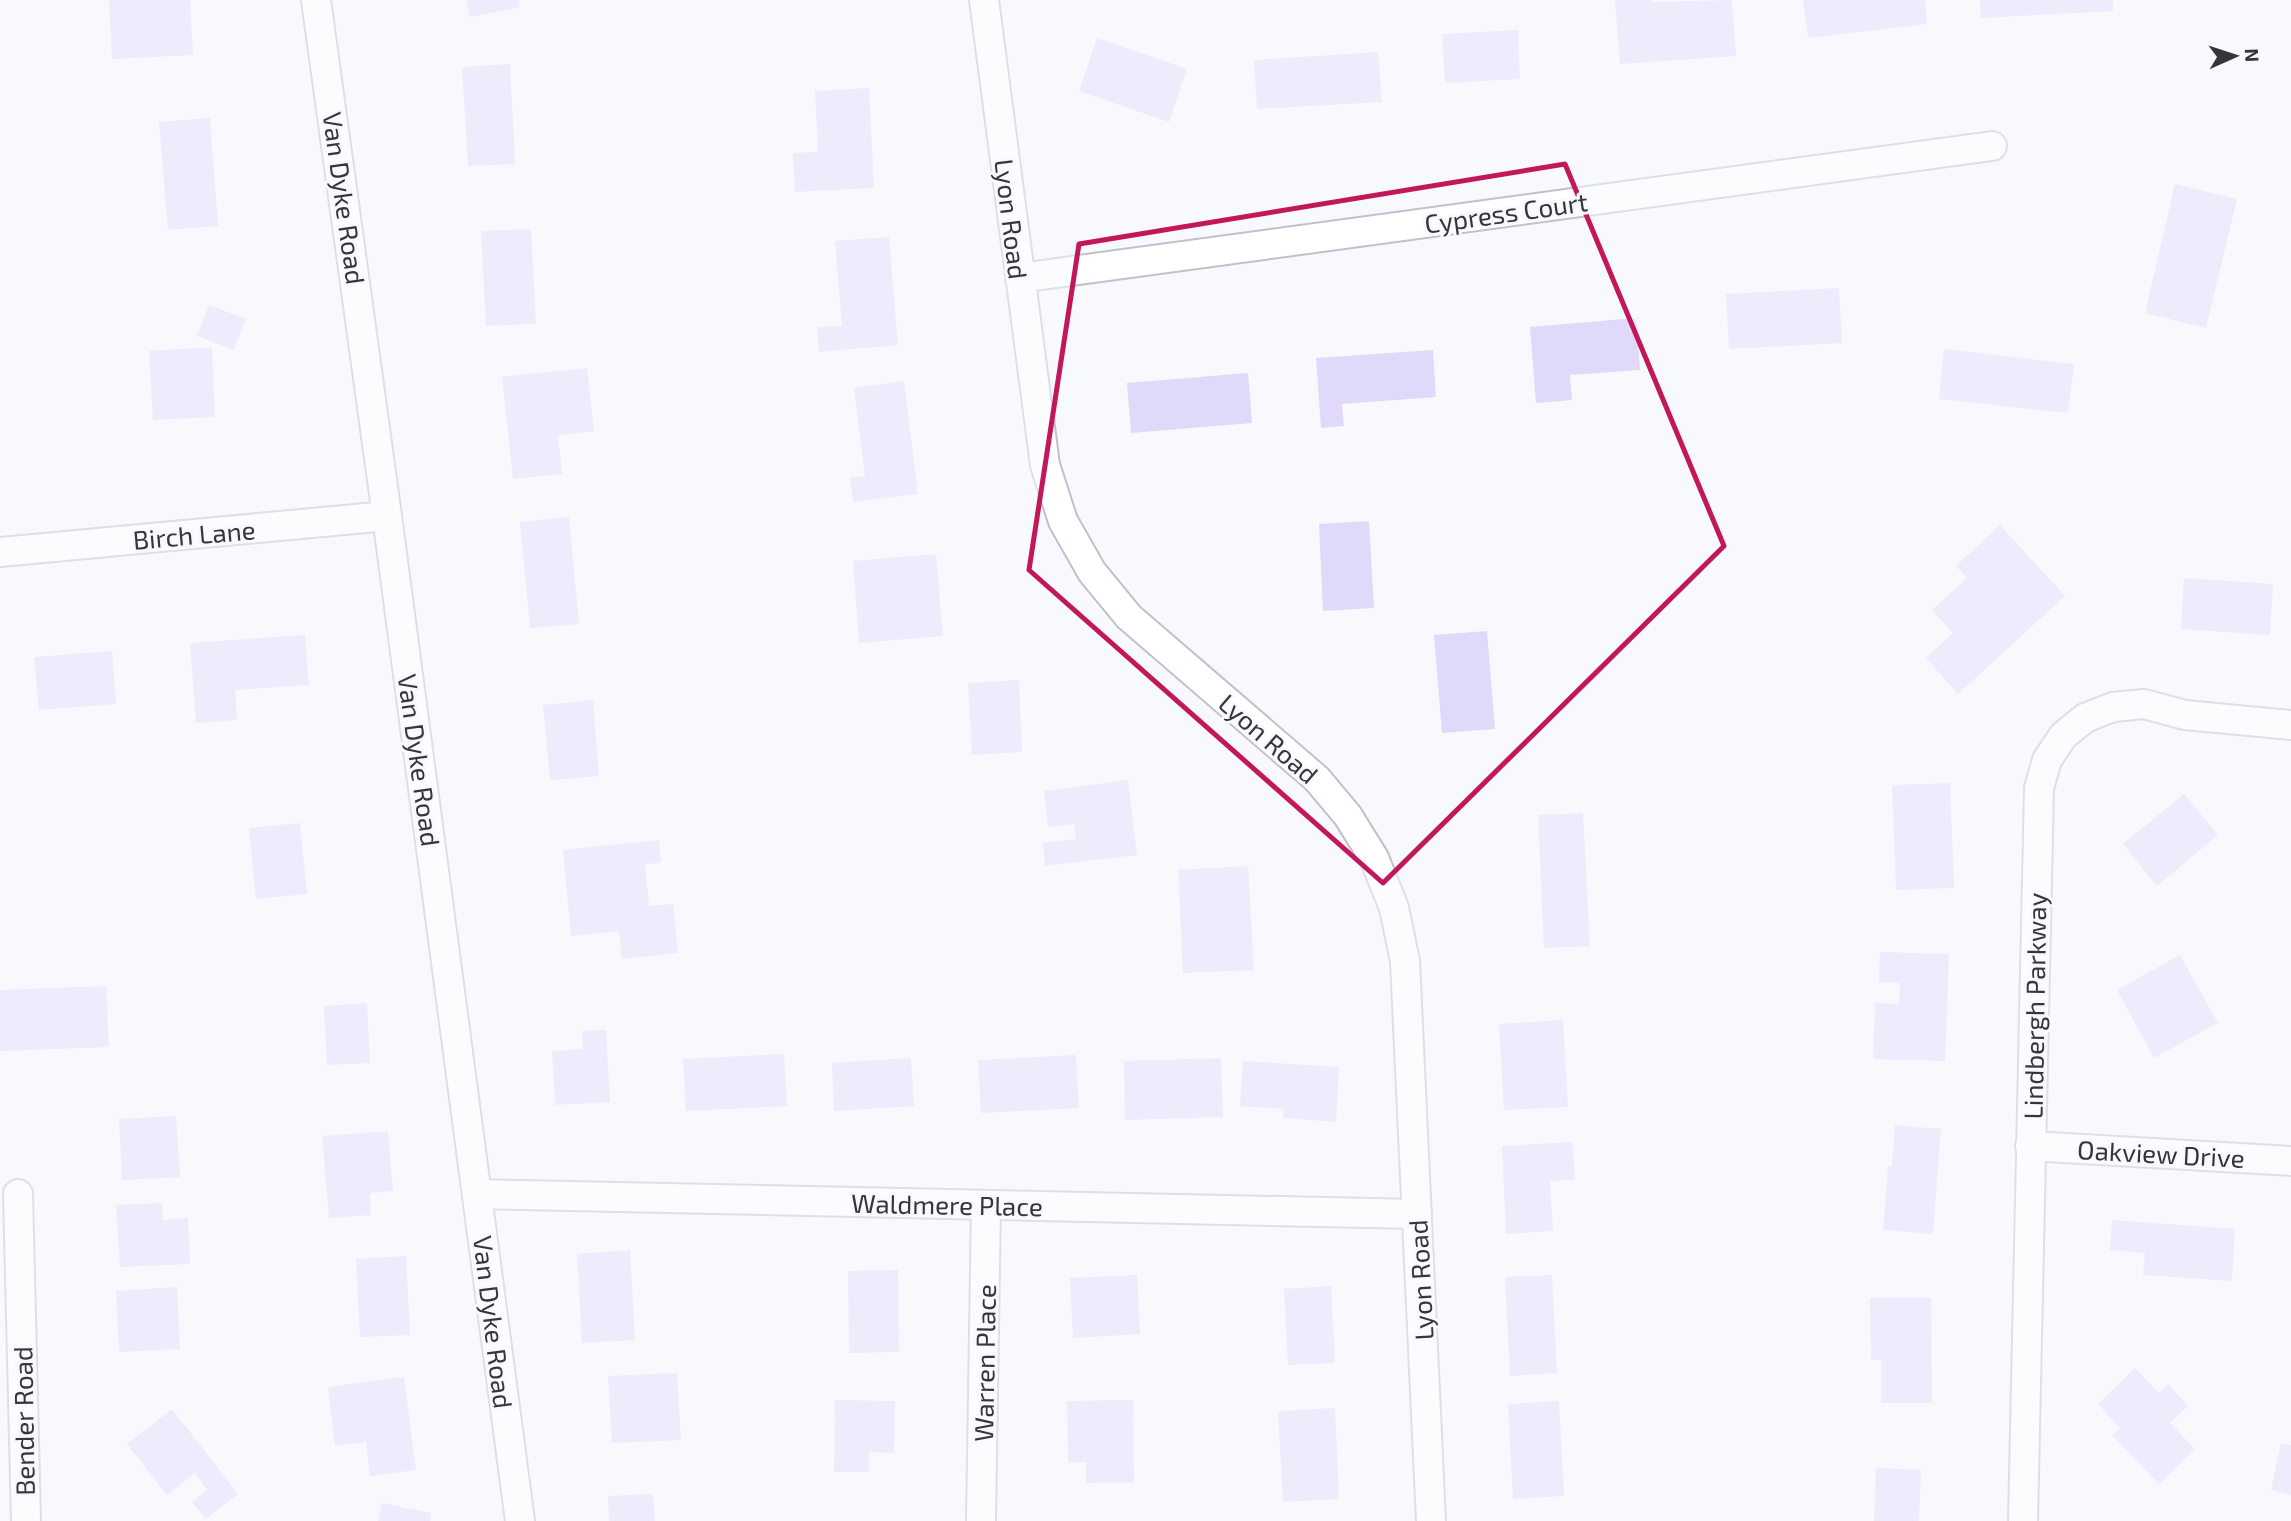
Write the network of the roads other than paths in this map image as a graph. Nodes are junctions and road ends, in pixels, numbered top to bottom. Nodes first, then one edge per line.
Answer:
1 (316, 0) edge
2 (984, 0) edge
3 (1992, 146) dead end
4 (1020, 278) junction
5 (387, 516) junction
6 (0, 552) edge
7 (2291, 725) edge
8 (2030, 1146) junction
9 (2291, 1161) edge
10 (18, 1194) dead end
11 (477, 1194) junction
12 (986, 1205) junction
13 (1417, 1214) junction
14 (26, 1521) edge
15 (520, 1521) edge
16 (981, 1521) edge
17 (1431, 1521) edge
18 (2023, 1521) edge

1 - 5 street, Van Dyke Road
2 - 4 street, Lyon Road
3 - 4 street, Cypress Court
4 - 13 street, Lyon Road
5 - 6 street, Birch Lane
5 - 11 street, Van Dyke Road
7 - 8 street, Lindbergh Parkway
8 - 9 street, Oakview Drive
8 - 18 street, Lindbergh Parkway
10 - 14 street, Bender Road
11 - 12 street, Waldmere Place
11 - 15 street, Van Dyke Road
12 - 13 street, Waldmere Place
12 - 16 street, Warren Place
13 - 17 street, Lyon Road

